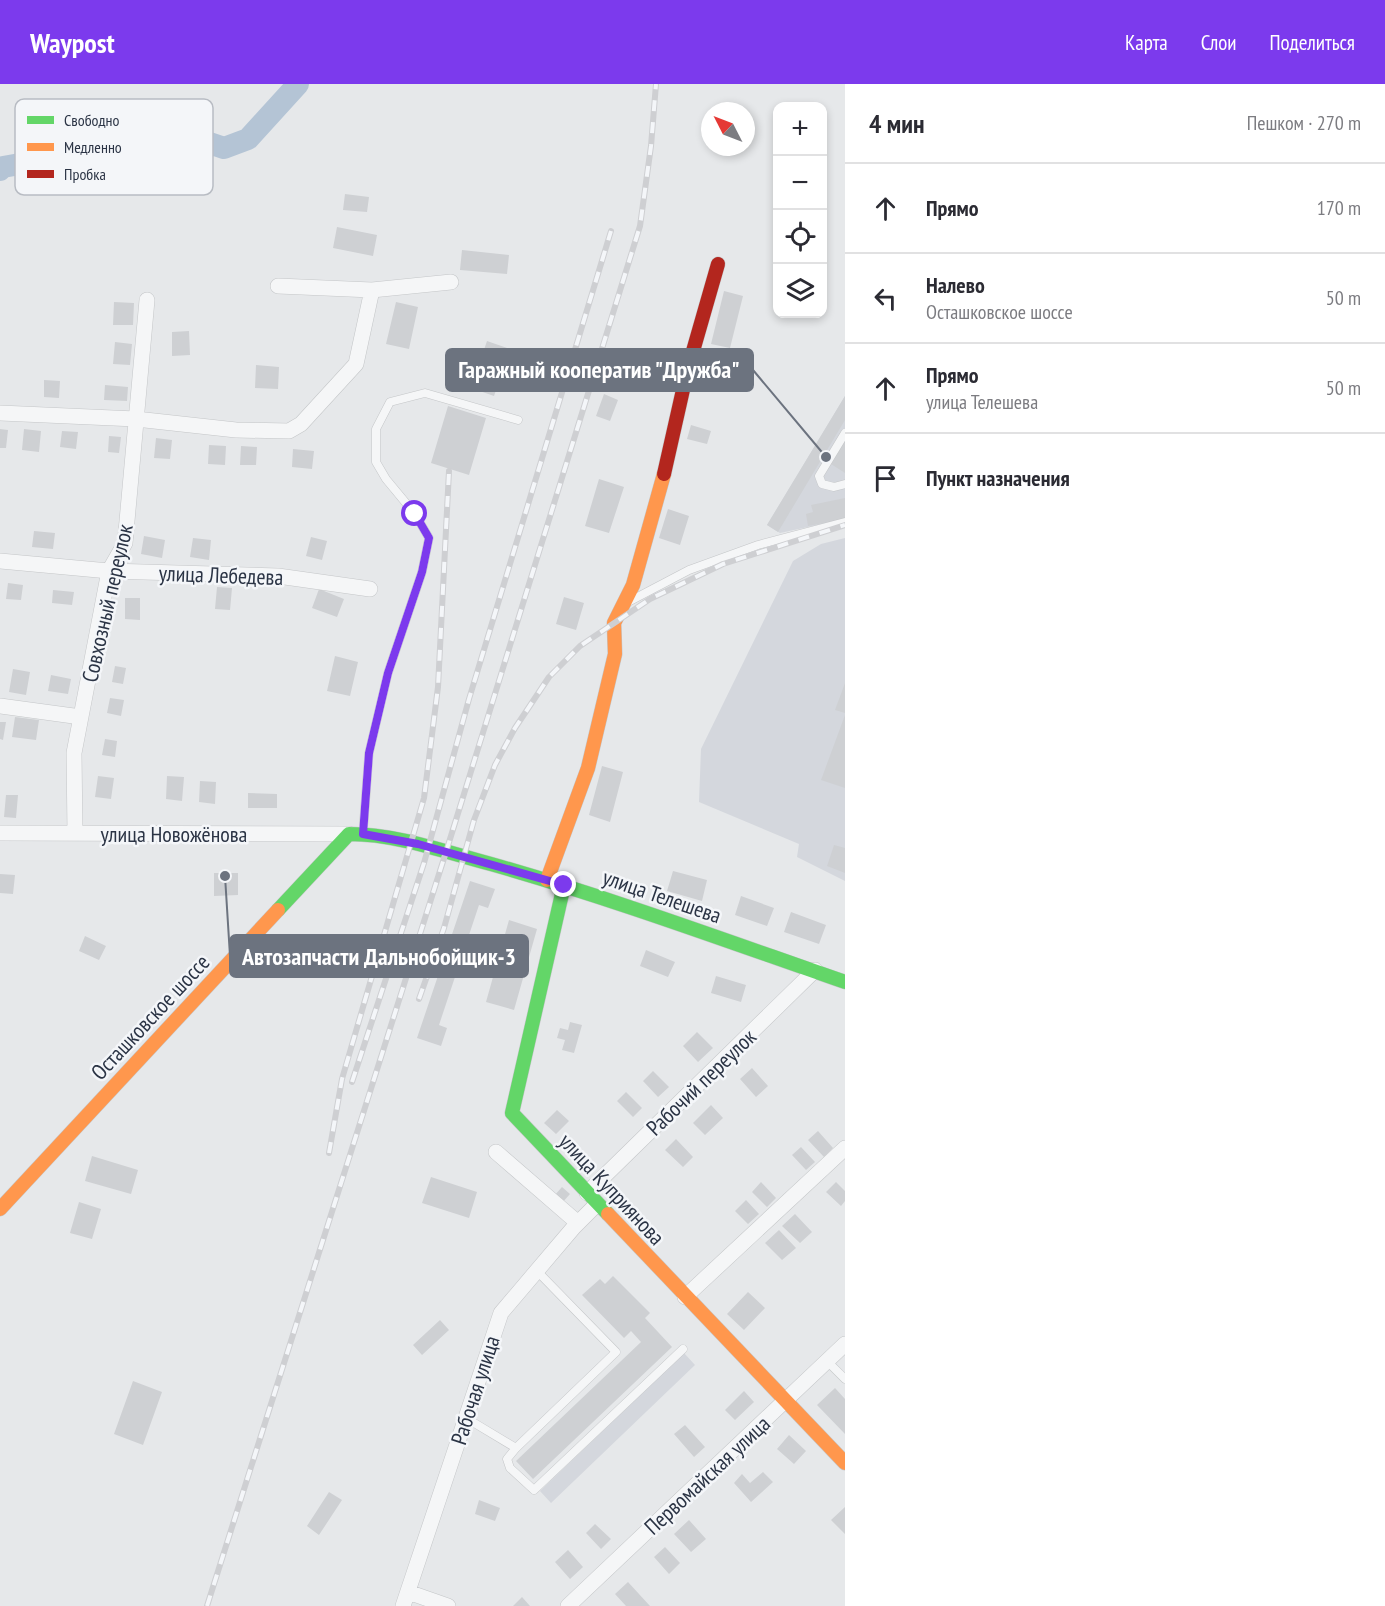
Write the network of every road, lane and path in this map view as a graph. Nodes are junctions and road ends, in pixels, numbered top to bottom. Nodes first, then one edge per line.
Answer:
1 (718, 264) dead end
2 (450, 282) dead end
3 (279, 286) dead end
4 (372, 290) junction
5 (147, 300) dead end
6 (0, 413) edge
7 (136, 419) junction
8 (518, 420) dead end
9 (845, 433) edge
10 (845, 484) edge
11 (845, 522) edge
12 (0, 561) edge
13 (109, 571) junction
14 (370, 589) dead end
15 (623, 604) junction
16 (0, 706) edge
17 (81, 717) junction
18 (0, 833) edge
19 (75, 833) junction
20 (356, 834) junction
21 (547, 880) junction
22 (564, 885) junction
23 (814, 970) junction
24 (845, 982) edge
25 (845, 1148) edge
26 (496, 1152) dead end
27 (592, 1199) junction
28 (0, 1209) edge
29 (578, 1223) junction
30 (537, 1271) junction
31 (685, 1297) junction
32 (845, 1344) edge
33 (683, 1349) dead end
34 (827, 1361) junction
35 (845, 1379) edge
36 (785, 1401) junction
37 (466, 1418) junction
38 (516, 1448) junction
39 (845, 1463) edge
40 (406, 1599) edge
41 (448, 1606) edge
42 (568, 1606) edge

1 - 15 street
2 - 4 street
3 - 4 street
4 - 7 street
5 - 7 street, Совхозный переулок
6 - 7 street
7 - 13 street, Совхозный переулок
8 - 20 lane
9 - 10 lane
11 - 15 lane
12 - 13 street, улица Лебедева
13 - 14 street, улица Лебедева
13 - 17 street, Совхозный переулок
15 - 21 street
16 - 17 street
17 - 19 street, Совхозный переулок
18 - 19 street, улица Новожёнова
19 - 20 street, улица Новожёнова
20 - 21 street, улица Телешева
20 - 28 street, Осташковское шоссе
21 - 22 street, улица Телешева
22 - 23 street, улица Телешева
22 - 27 street, улица Куприянова
23 - 24 street, улица Телешева
23 - 27 street, Рабочий переулок
25 - 31 street
26 - 29 street
27 - 29 street, Рабочая улица
27 - 31 street, улица Куприянова
29 - 30 street, Рабочая улица
30 - 37 street, Рабочая улица
30 - 38 lane
31 - 36 street, улица Куприянова
32 - 34 street, Первомайская улица
33 - 38 lane
34 - 35 lane
34 - 36 street, Первомайская улица
36 - 39 street, улица Куприянова
36 - 42 street, Первомайская улица
37 - 38 lane
37 - 40 street, Рабочая улица
40 - 41 street

